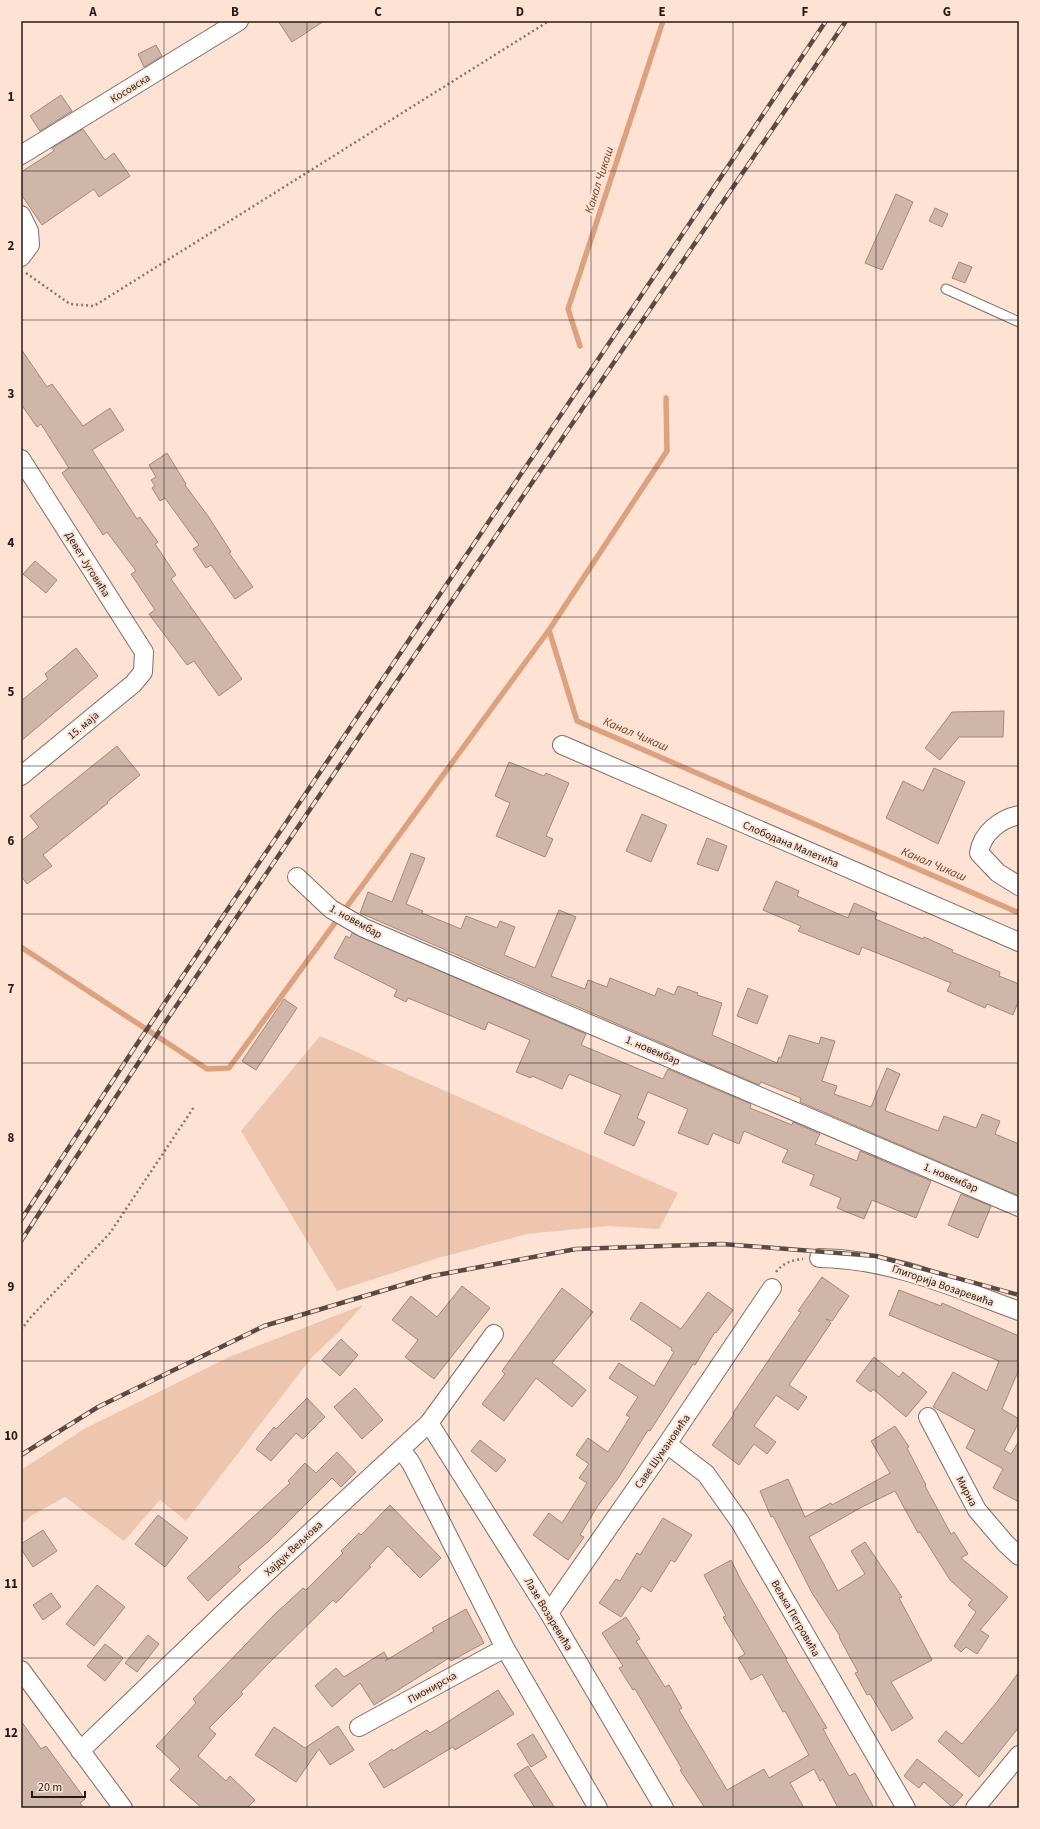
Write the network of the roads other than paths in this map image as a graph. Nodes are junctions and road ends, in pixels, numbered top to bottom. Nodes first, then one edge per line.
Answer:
1 (239, 21) edge
2 (21, 155) edge
3 (21, 215) edge
4 (21, 257) edge
5 (946, 290) dead end
6 (1019, 322) edge
7 (21, 459) edge
8 (143, 672) joint
9 (562, 745) dead end
10 (21, 776) edge
11 (1019, 815) edge
12 (297, 877) dead end
13 (1019, 886) edge
14 (1019, 942) edge
15 (1019, 1207) edge
16 (819, 1258) road end
17 (772, 1288) road end
18 (1019, 1311) edge
19 (494, 1334) dead end
20 (928, 1418) dead end
21 (429, 1423) junction
22 (667, 1444) junction
23 (401, 1449) junction
24 (1019, 1556) edge
25 (549, 1613) junction
26 (505, 1648) junction
27 (21, 1670) edge
28 (359, 1727) dead end
29 (80, 1750) junction
30 (1019, 1755) edge
31 (123, 1808) edge
32 (598, 1808) edge
33 (664, 1808) edge
34 (906, 1808) edge
35 (975, 1808) edge

1 - 2 street, Косовска
3 - 4 street
5 - 6 lane
7 - 8 street, Девет Југовића
8 - 10 street, 15. маја
9 - 14 street, Слободана Малетића
11 - 13 street
12 - 15 street, 1. новембар
16 - 18 street, Глигорија Возаревића
17 - 22 street, Саве Шумановића
19 - 21 street, Хајдук Вељкова
20 - 24 street, Мирна
21 - 23 street, Хајдук Вељкова
21 - 25 street, Лазе Возаревића
22 - 25 street, Саве Шумановића
22 - 34 street, Вељка Петровића
23 - 26 street
23 - 29 street, Хајдук Вељкова
25 - 33 street, Лазе Возаревића
26 - 28 street, Пионирска
26 - 32 street
27 - 29 street
29 - 31 street
30 - 35 street

